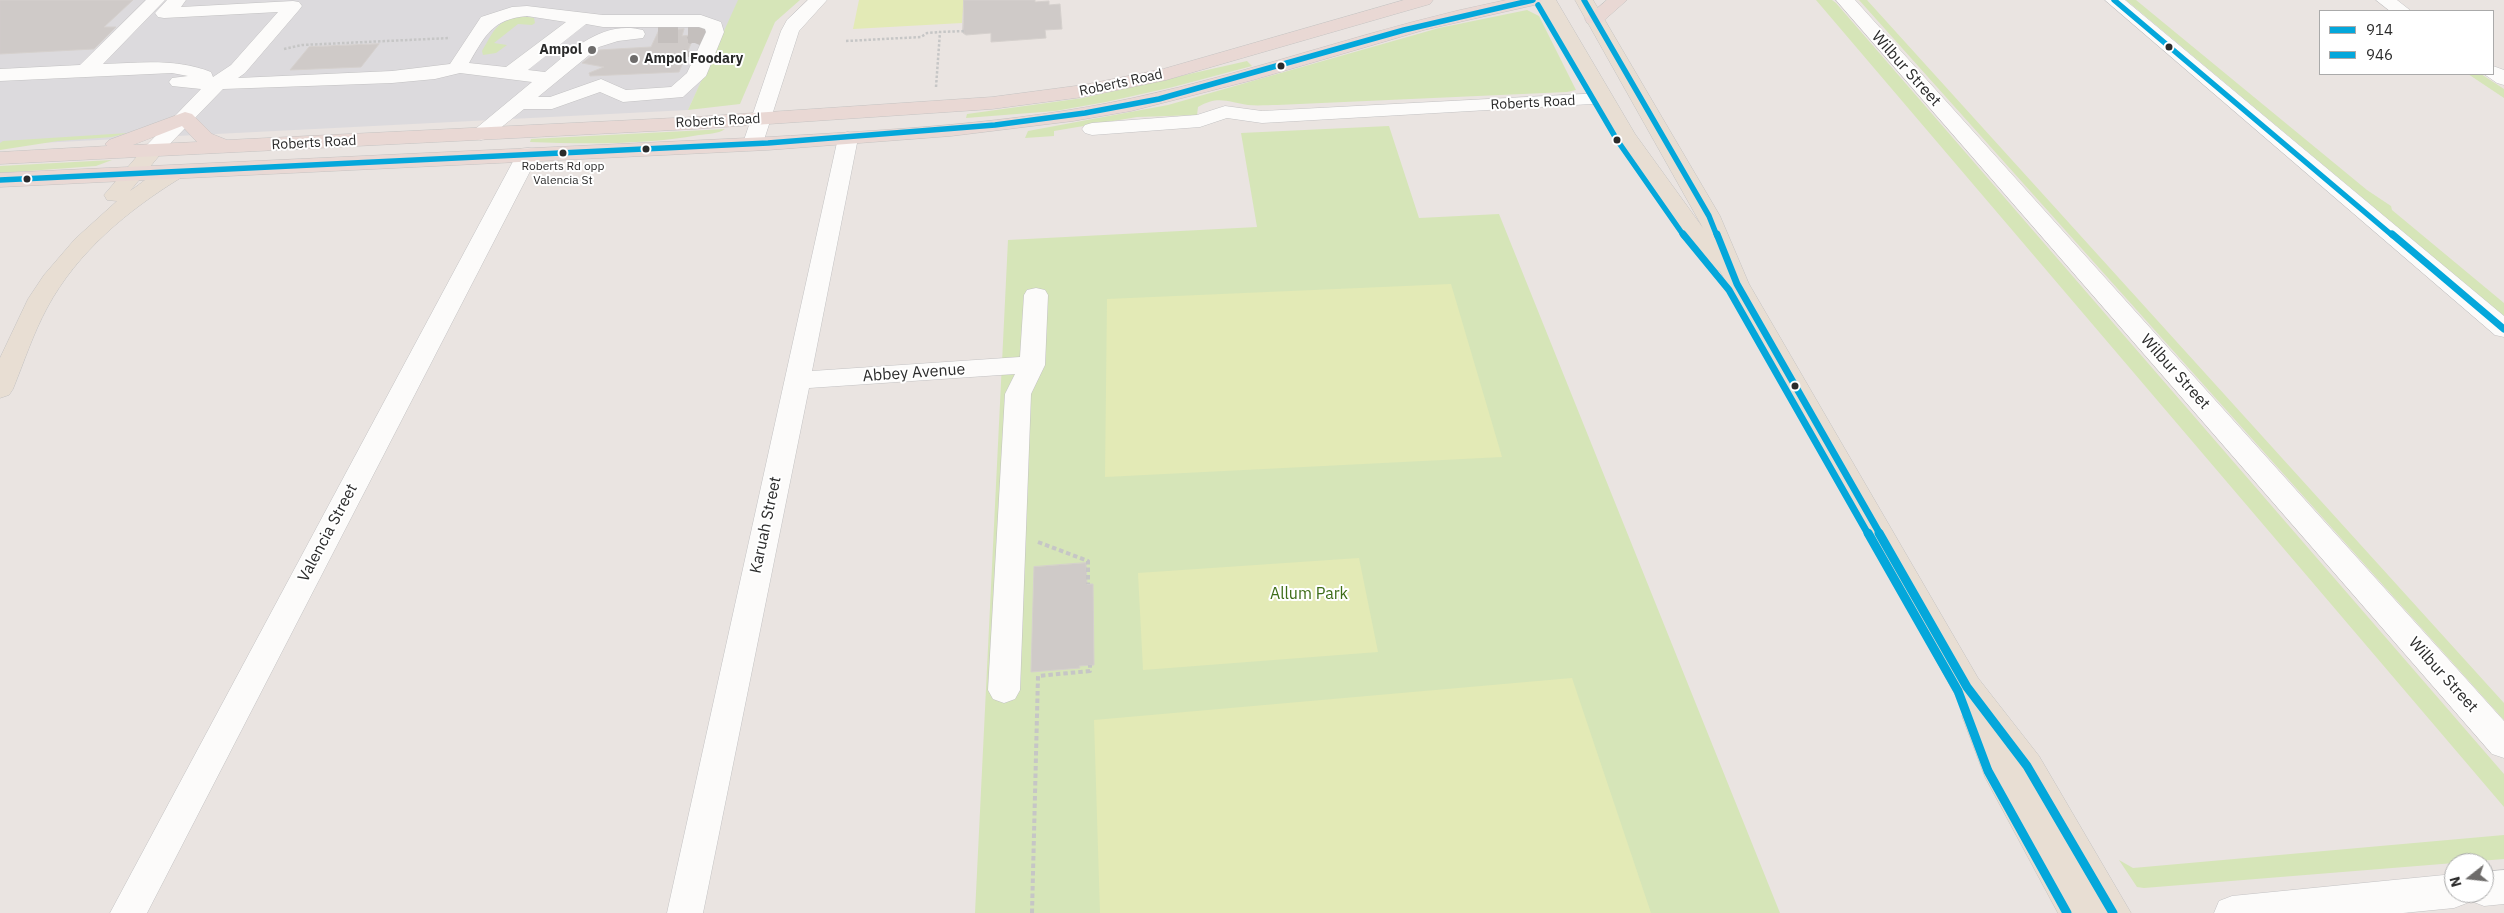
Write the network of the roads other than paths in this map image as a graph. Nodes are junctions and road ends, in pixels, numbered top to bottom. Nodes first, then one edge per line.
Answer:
1 (156, 0) edge
2 (818, 0) edge
3 (1424, 0) edge
4 (1533, 0) edge
5 (1547, 0) edge
6 (1584, 0) edge
7 (1618, 0) edge
8 (1845, 0) edge
9 (2114, 0) edge
10 (2385, 0) edge
11 (194, 5) edge
12 (2400, 10) edge
13 (1594, 18) junction
14 (581, 19) junction
15 (658, 33) tunnel mouth
16 (691, 58) tunnel mouth
17 (461, 67) junction
18 (86, 70) junction
19 (0, 74) edge
20 (510, 74) junction
21 (550, 78) junction
22 (180, 82) dead end
23 (219, 82) junction
24 (676, 93) junction
25 (1602, 99) junction
26 (519, 103) junction
27 (185, 118) junction
28 (760, 119) junction
29 (672, 124) junction
30 (1092, 128) dead end
31 (481, 134) junction
32 (848, 138) junction
33 (753, 143) junction
34 (224, 147) junction
35 (152, 151) junction
36 (528, 154) junction
37 (74, 155) junction
38 (0, 158) edge
39 (174, 172) junction
40 (132, 174) junction
41 (0, 180) edge
42 (81, 246) junction
43 (1737, 284) junction
44 (1036, 294) dead end
45 (2504, 329) edge
46 (1032, 365) junction
47 (796, 380) junction
48 (0, 389) edge
49 (1967, 687) junction
50 (1004, 690) dead end
51 (2504, 744) edge
52 (2444, 893) edge
53 (128, 913) edge
54 (684, 913) edge
55 (2078, 913) edge
56 (2113, 913) edge
57 (2232, 913) edge

1 - 18 street
2 - 28 street
3 - 28 highway, Roberts Road
4 - 32 highway, Roberts Road
5 - 25 main road
6 - 13 main road
7 - 13 highway
8 - 51 street, Wilbur Street
9 - 45 street
10 - 12 street
11 - 23 street
11 - 23 street
13 - 43 main road
14 - 17 street
14 - 20 street
14 - 24 street
15 - 21 street
16 - 24 street
17 - 20 street
17 - 23 street
18 - 19 street
18 - 23 street
20 - 21 street
21 - 26 street
22 - 23 street
23 - 27 street
24 - 26 street
24 - 29 street
25 - 30 street, Roberts Road
25 - 43 main road
26 - 31 street
27 - 34 highway
27 - 35 street
27 - 37 highway
28 - 29 highway, Roberts Road
28 - 33 street
29 - 31 highway, Roberts Road
31 - 34 highway, Roberts Road
32 - 33 highway, Roberts Road
32 - 47 street, Karuah Street
33 - 36 highway, Roberts Road
34 - 35 highway, Roberts Road
35 - 37 highway, Roberts Road
35 - 40 main road
36 - 39 highway, Roberts Road
36 - 53 street, Valencia Street
37 - 38 highway, Roberts Road
39 - 40 highway, Roberts Road
39 - 42 main road
40 - 41 highway, Roberts Road
40 - 42 main road
42 - 48 main road
43 - 49 main road
44 - 46 street
46 - 47 street, Abbey Avenue
46 - 50 street
47 - 54 street, Karuah Street
49 - 55 main road
49 - 56 main road
52 - 57 street

